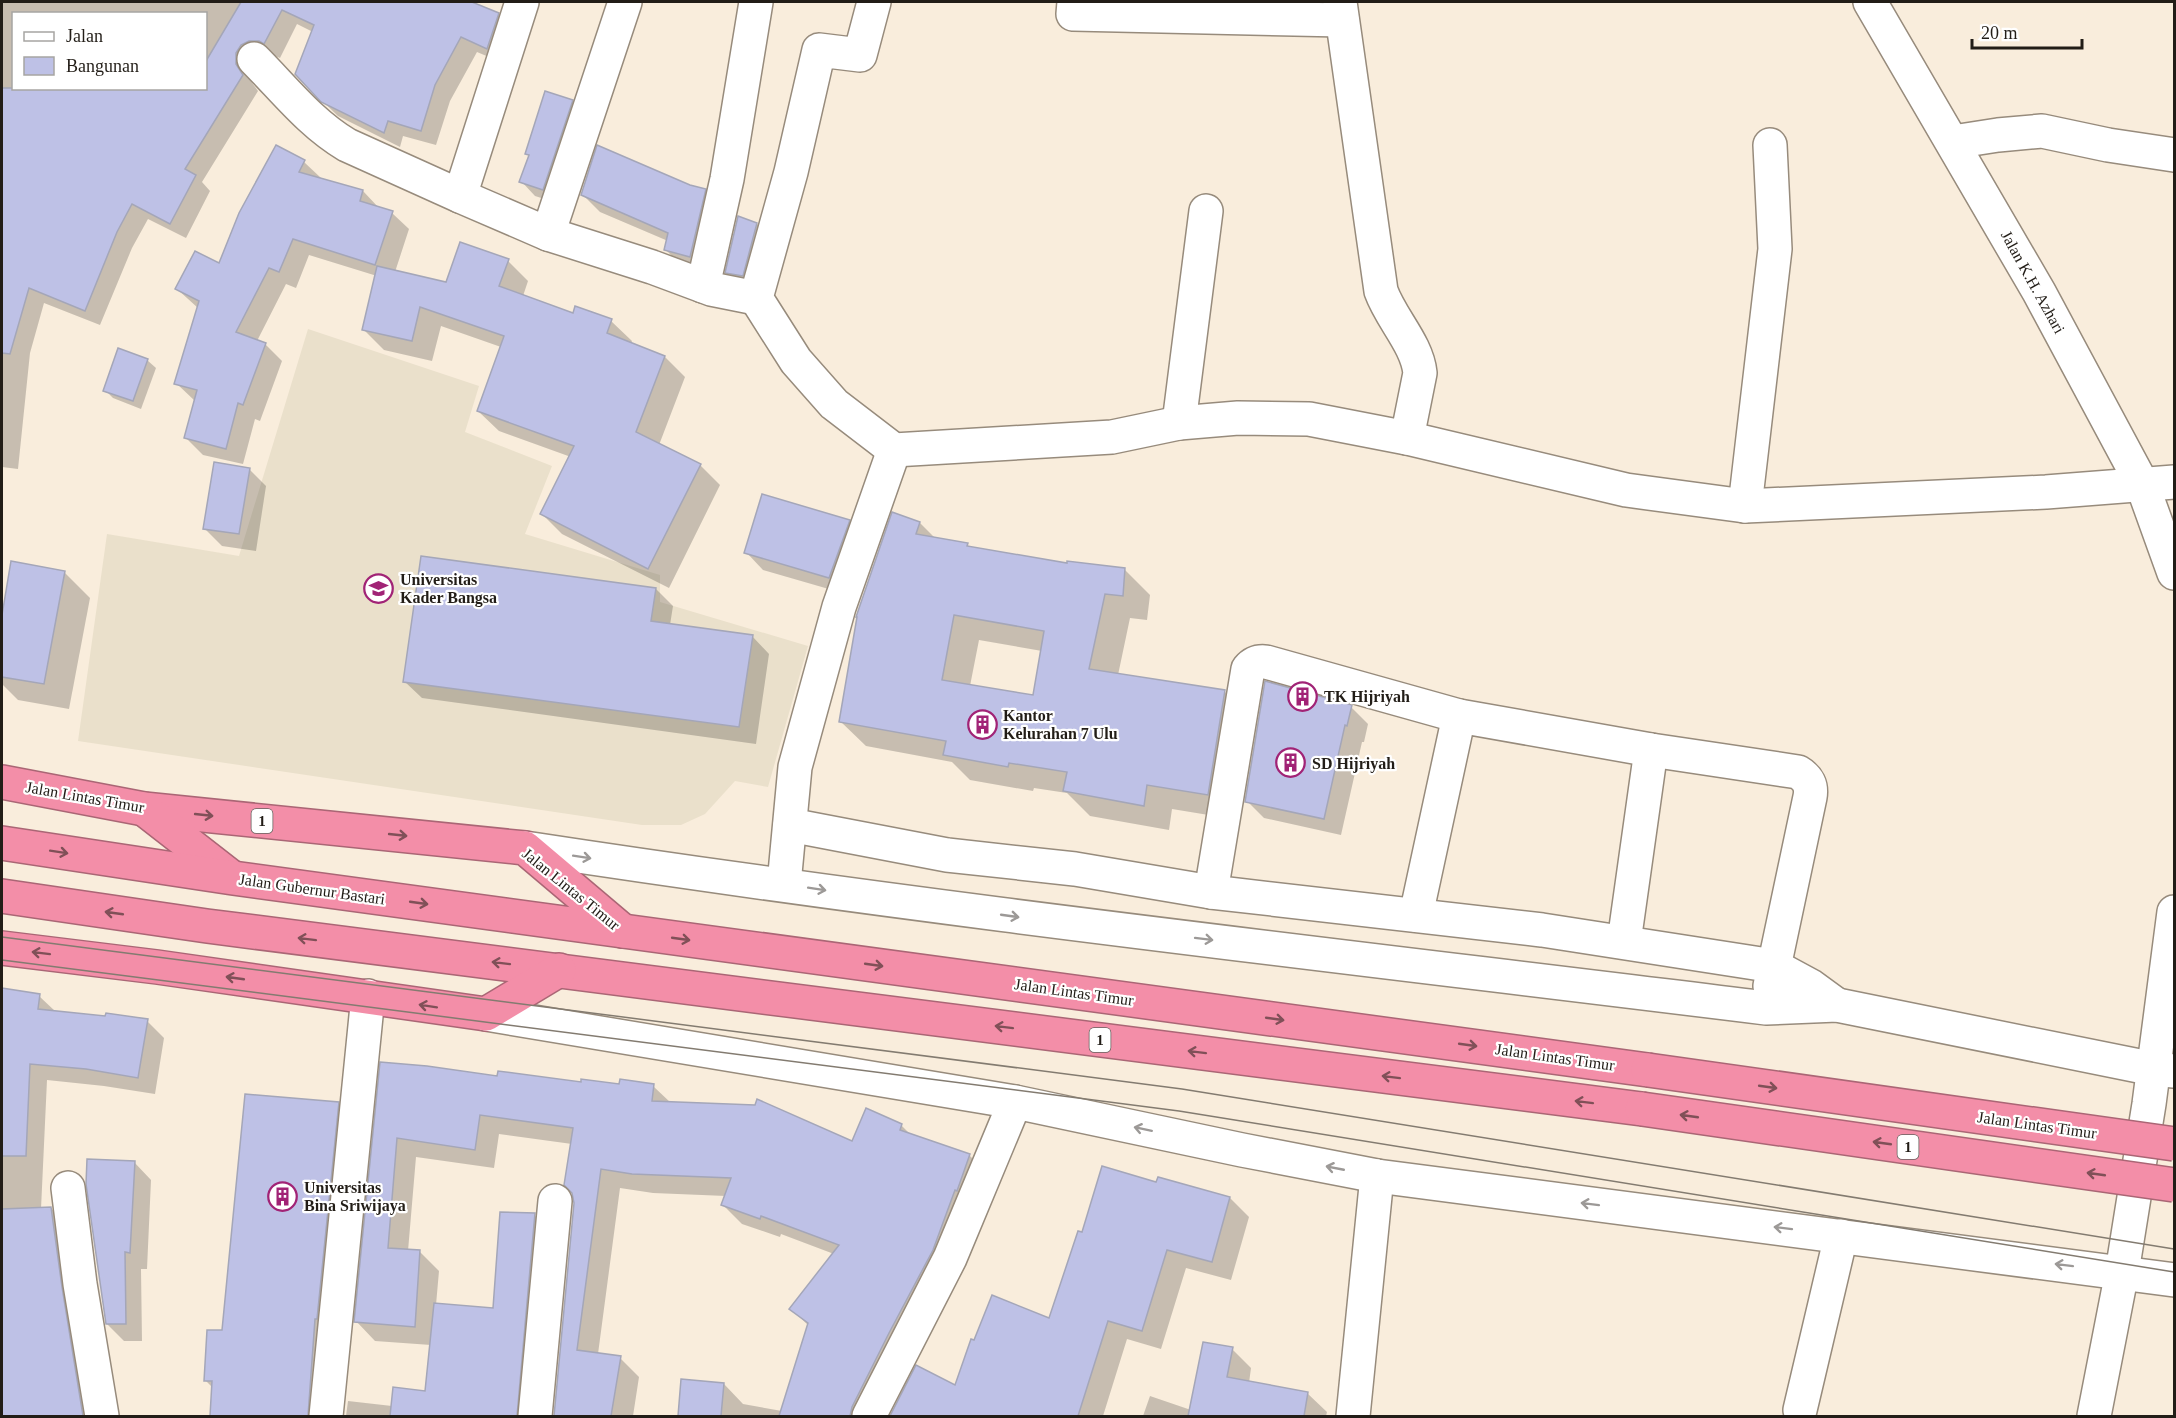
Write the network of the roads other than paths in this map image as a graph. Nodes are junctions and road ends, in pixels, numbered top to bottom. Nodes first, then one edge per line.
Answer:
1 (522, 2) edge
2 (625, 2) edge
3 (756, 2) edge
4 (874, 2) edge
5 (1074, 2) edge
6 (1870, 2) edge
7 (1341, 11) edge
8 (254, 59) dead end
9 (1953, 142) junction
10 (1770, 144) dead end
11 (2175, 155) edge
12 (460, 196) junction
13 (1206, 211) dead end
14 (548, 234) junction
15 (703, 286) junction
16 (756, 298) junction
17 (1179, 423) junction
18 (1407, 438) junction
19 (886, 475) junction
20 (2175, 482) edge
21 (2142, 484) junction
22 (1745, 506) junction
23 (2175, 573) edge
24 (1459, 716) junction
25 (1652, 750) junction
26 (2, 782) edge
27 (144, 809) junction
28 (790, 825) junction
29 (2, 843) edge
30 (525, 848) junction
31 (233, 878) junction
32 (784, 884) junction
33 (1211, 892) junction
34 (2, 896) edge
35 (2175, 912) edge
36 (1416, 915) junction
37 (207, 927) junction
38 (622, 931) junction
39 (1624, 942) junction
40 (2, 948) edge
41 (1774, 966) junction
42 (157, 967) junction
43 (559, 970) junction
44 (368, 996) junction
45 (1837, 1005) junction
46 (1766, 1008) junction
47 (486, 1014) junction
48 (2164, 1070) edge
49 (1015, 1102) junction
50 (2175, 1144) edge
51 (1377, 1176) junction
52 (2175, 1185) edge
53 (68, 1188) dead end
54 (555, 1201) dead end
55 (1841, 1236) junction
56 (2122, 1272) junction
57 (2175, 1280) edge
58 (1800, 1410) dead end
59 (102, 1416) edge
60 (326, 1416) edge
61 (535, 1416) edge
62 (869, 1416) edge
63 (1353, 1416) edge
64 (2094, 1416) edge

1 - 12 street
2 - 14 street
3 - 15 street
4 - 16 street
5 - 7 street
6 - 9 street, Jalan K.H. Azhari
7 - 18 street
8 - 12 street
9 - 11 street
9 - 21 street, Jalan K.H. Azhari
10 - 22 street
12 - 14 street
13 - 17 street
14 - 15 street
15 - 16 street
16 - 19 street
17 - 18 street
17 - 19 street
18 - 22 street
19 - 28 street
20 - 21 street
21 - 22 street
21 - 23 street, Jalan K.H. Azhari
24 - 25 street
24 - 33 street
24 - 36 street
25 - 39 street
25 - 41 street
26 - 27 highway, Jalan Lintas Timur / 1
27 -> 30 highway, Jalan Lintas Timur / 1
27 - 31 highway
28 - 32 street
28 - 33 street
29 -> 31 highway, Jalan Gubernur Bastari
30 -> 32 street
30 - 38 highway, Jalan Lintas Timur
31 -> 38 highway, Jalan Gubernur Bastari
32 -> 46 street
33 - 36 street
37 -> 34 highway
35 - 48 street
36 - 39 street
37 - 42 highway
43 -> 37 highway
38 -> 50 highway, Jalan Lintas Timur, bridge
39 - 41 street
42 -> 40 highway
41 - 45 street
41 - 46 street
44 -> 42 highway
43 - 47 highway
52 -> 43 highway, 1, bridge
47 -> 44 highway
44 - 60 street
45 - 46 street
45 - 48 street
47 - 49 street
48 - 56 street
51 -> 49 street
49 - 62 street
55 -> 51 street
51 - 63 street
53 - 59 street
54 - 61 street
56 -> 55 street
55 - 58 street
56 - 57 street
56 - 64 street

